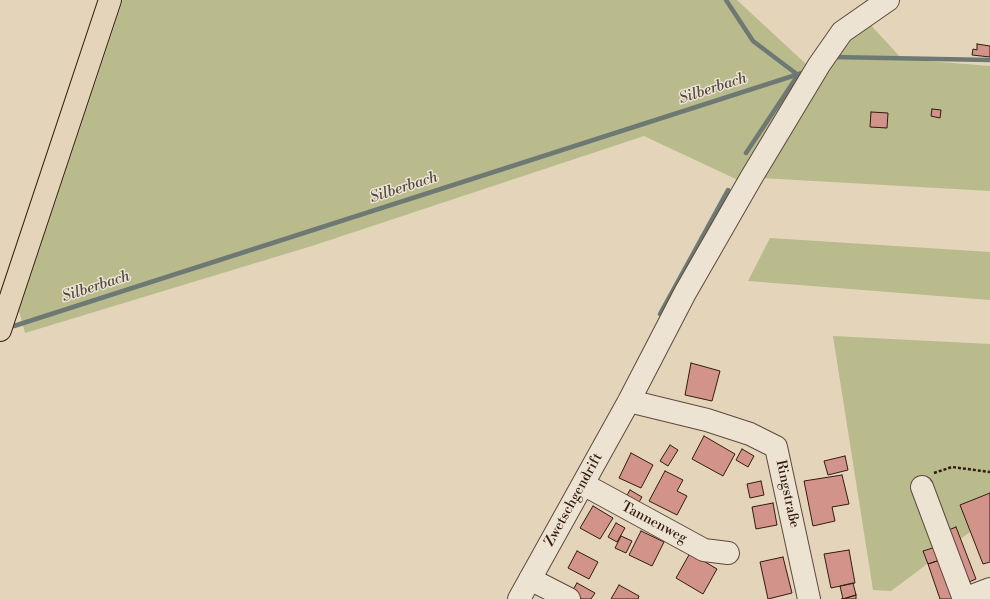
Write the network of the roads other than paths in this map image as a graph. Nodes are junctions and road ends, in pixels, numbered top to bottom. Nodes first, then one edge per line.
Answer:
1 (110, 0) edge
2 (888, 0) edge
3 (0, 330) edge
4 (629, 401) junction
5 (584, 484) junction
6 (922, 487) road end
7 (728, 553) dead end
8 (530, 579) junction
9 (990, 589) edge
10 (519, 599) edge
11 (569, 599) edge
12 (809, 599) edge

1 - 3 main road
2 - 4 street, Zwetschgendrift
4 - 5 street, Zwetschgendrift
4 - 12 street, Ringstraße
5 - 7 street, Tannenweg
5 - 8 street, Zwetschgendrift
6 - 9 street
8 - 10 street, Zwetschgendrift
8 - 11 street

